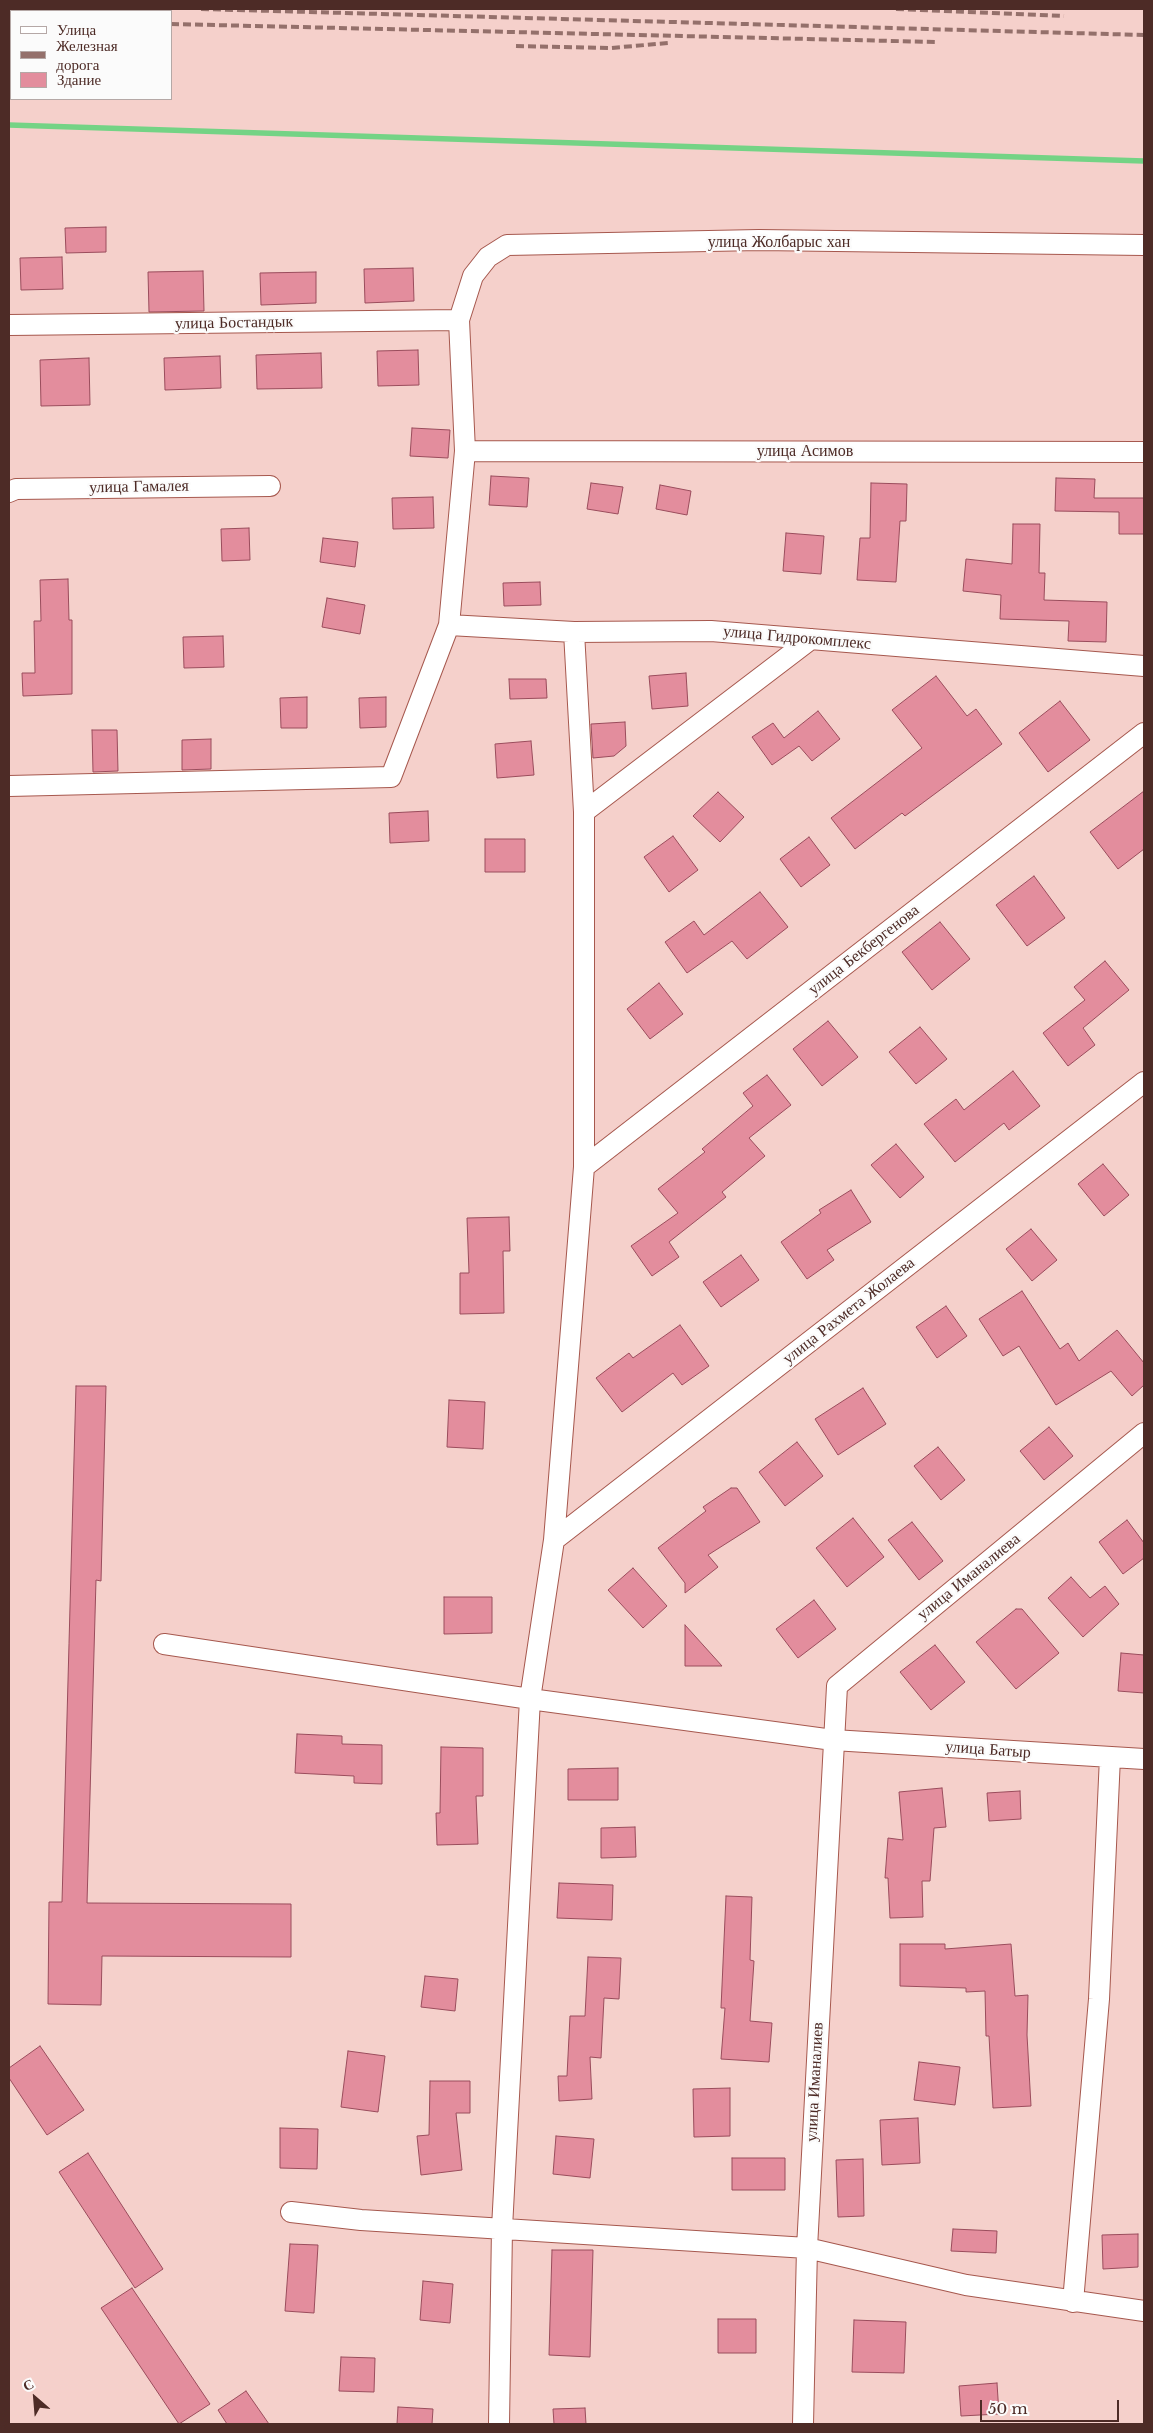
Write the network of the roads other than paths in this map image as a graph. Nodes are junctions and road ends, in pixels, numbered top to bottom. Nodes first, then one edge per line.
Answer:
1 (1144, 245) edge
2 (459, 320) junction
3 (9, 325) edge
4 (465, 451) junction
5 (1144, 452) edge
6 (270, 486) dead end
7 (9, 492) edge
8 (449, 625) junction
9 (574, 632) junction
10 (811, 639) junction
11 (1144, 666) edge
12 (1144, 733) edge
13 (9, 786) edge
14 (584, 812) junction
15 (1144, 1082) edge
16 (584, 1167) junction
17 (1144, 1433) edge
18 (554, 1540) junction
19 (164, 1644) dead end
20 (530, 1700) junction
21 (833, 1740) junction
22 (1110, 1758) junction
23 (1144, 1759) edge
24 (291, 2212) dead end
25 (502, 2228) junction
26 (807, 2248) junction
27 (1073, 2302) junction
28 (1144, 2310) edge
29 (499, 2424) edge
30 (803, 2424) edge

1 - 2 street, улица Жолбарыс хан
2 - 3 street, улица Бостандык
2 - 4 street
4 - 5 street, улица Асимов
4 - 8 street
6 - 7 street, улица Гамалея
8 - 9 street, улица Гидрокомплекс
8 - 13 street
9 - 10 street, улица Гидрокомплекс
9 - 14 street
10 - 11 street, улица Гидрокомплекс
10 - 14 street
12 - 16 street, улица Бекбергенова
14 - 16 street
15 - 18 street, улица Рахмета Жолаева
16 - 18 street
17 - 21 street, улица Иманалиева
18 - 20 street
19 - 20 street, улица Батыр
20 - 21 street, улица Батыр
20 - 25 street
21 - 22 street, улица Батыр
21 - 26 street, улица Иманалиев
22 - 23 street, улица Батыр
22 - 27 street
24 - 25 street
25 - 26 street
25 - 29 street
26 - 27 street
26 - 30 street, улица Иманалиев
27 - 28 street

